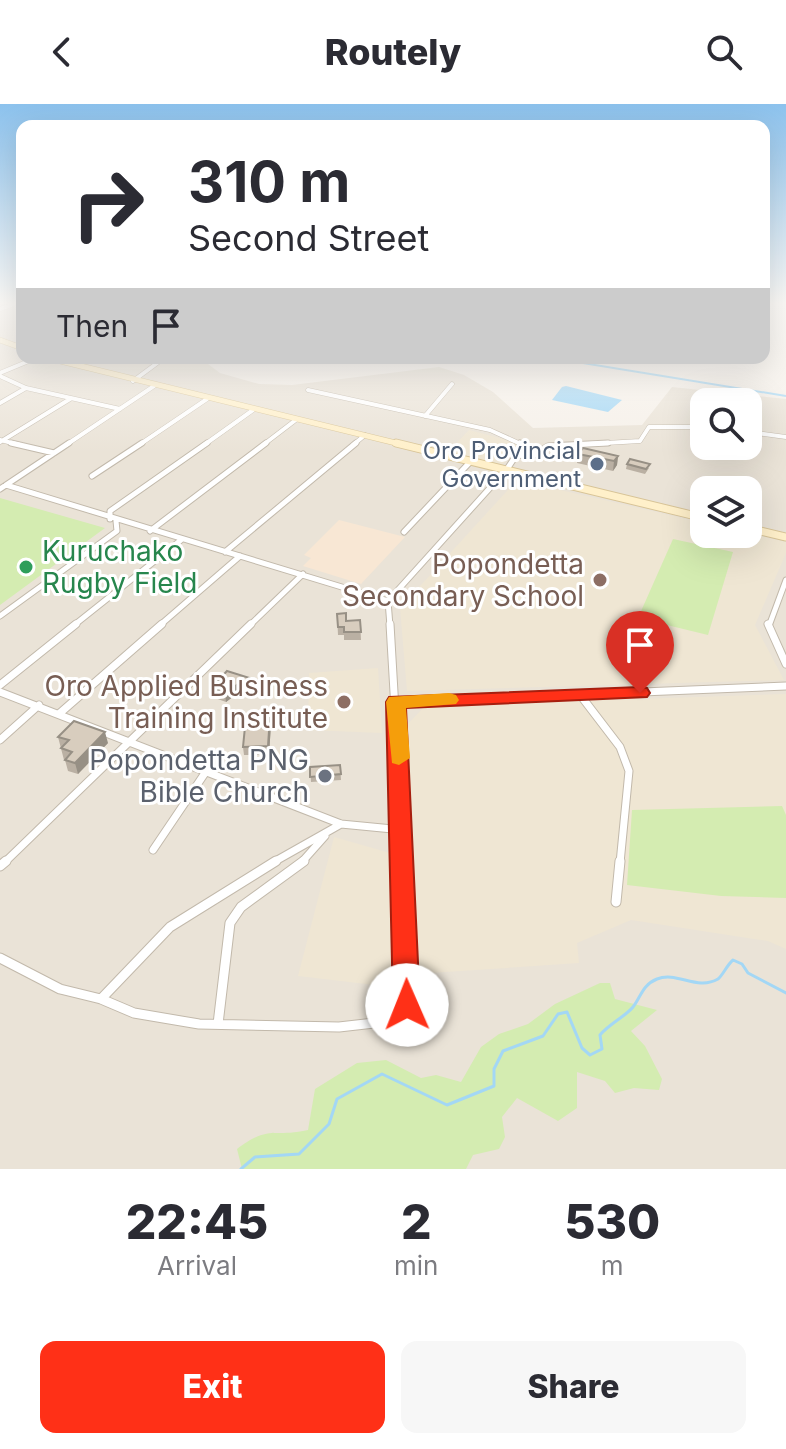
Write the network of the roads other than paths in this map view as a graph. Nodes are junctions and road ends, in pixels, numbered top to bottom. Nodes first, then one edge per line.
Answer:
1 (22, 364) edge
2 (70, 364) edge
3 (158, 364) edge
4 (0, 374) edge
5 (133, 381) junction
6 (452, 384) dead end
7 (154, 386) junction
8 (26, 388) junction
9 (308, 390) dead end
10 (70, 399) junction
11 (207, 399) junction
12 (0, 403) edge
13 (120, 409) junction
14 (253, 410) junction
15 (425, 416) junction
16 (297, 419) junction
17 (690, 427) edge
18 (762, 434) edge
19 (365, 435) junction
20 (786, 437) edge
21 (1, 441) edge
22 (54, 453) junction
23 (519, 455) junction
24 (471, 461) junction
25 (507, 469) junction
26 (92, 476) dead end
27 (3, 487) edge
28 (110, 511) junction
29 (95, 514) junction
30 (690, 515) edge
31 (113, 520) junction
32 (137, 527) junction
33 (117, 531) junction
34 (150, 531) junction
35 (762, 531) edge
36 (404, 532) dead end
37 (786, 537) edge
38 (181, 540) junction
39 (225, 552) junction
40 (240, 556) junction
41 (303, 574) junction
42 (786, 580) edge
43 (388, 601) junction
44 (0, 616) edge
45 (786, 664) edge
46 (0, 685) edge
47 (786, 686) edge
48 (0, 692) edge
49 (581, 696) junction
50 (396, 702) junction
51 (39, 705) junction
52 (60, 713) junction
53 (0, 740) edge
54 (129, 740) junction
55 (205, 773) junction
56 (341, 824) junction
57 (403, 830) junction
58 (327, 833) junction
59 (153, 850) dead end
60 (0, 866) edge
61 (616, 902) dead end
62 (0, 958) edge
63 (101, 999) junction
64 (218, 1024) junction

1 - 4 street
2 - 5 main road
3 - 5 street
4 - 8 street
5 - 7 main road
6 - 15 street
7 - 11 main road
7 - 13 street
8 - 10 street
8 - 12 street
9 - 15 street
10 - 13 street
10 - 21 street
11 - 14 main road
11 - 26 street
13 - 22 street
14 - 16 main road
14 - 28 street
15 - 23 street
16 - 19 main road
16 - 34 street
17 - 23 street
18 - 20 street
19 - 24 main road
19 - 39 street
21 - 22 street
22 - 27 street
23 - 25 street
24 - 25 main road
24 - 36 street
25 - 30 main road
25 - 43 street
27 - 29 street
28 - 29 street
28 - 31 street
29 - 31 street
31 - 32 street
31 - 33 street
32 - 33 street
32 - 34 street
33 - 44 street
34 - 38 street
35 - 37 main road
38 - 39 street
38 - 46 street
39 - 40 street
40 - 41 street
40 - 52 street
41 - 43 street
41 - 54 street
42 - 45 street
43 - 50 street
47 - 49 street
48 - 51 street
49 - 50 street
49 - 61 street
50 - 57 street
51 - 52 street
51 - 53 street
52 - 54 street
54 - 55 street
54 - 60 street
55 - 56 street
55 - 59 street
56 - 57 street
56 - 58 street
57 - 64 street
58 - 63 street
58 - 64 street
62 - 63 street
63 - 64 street

